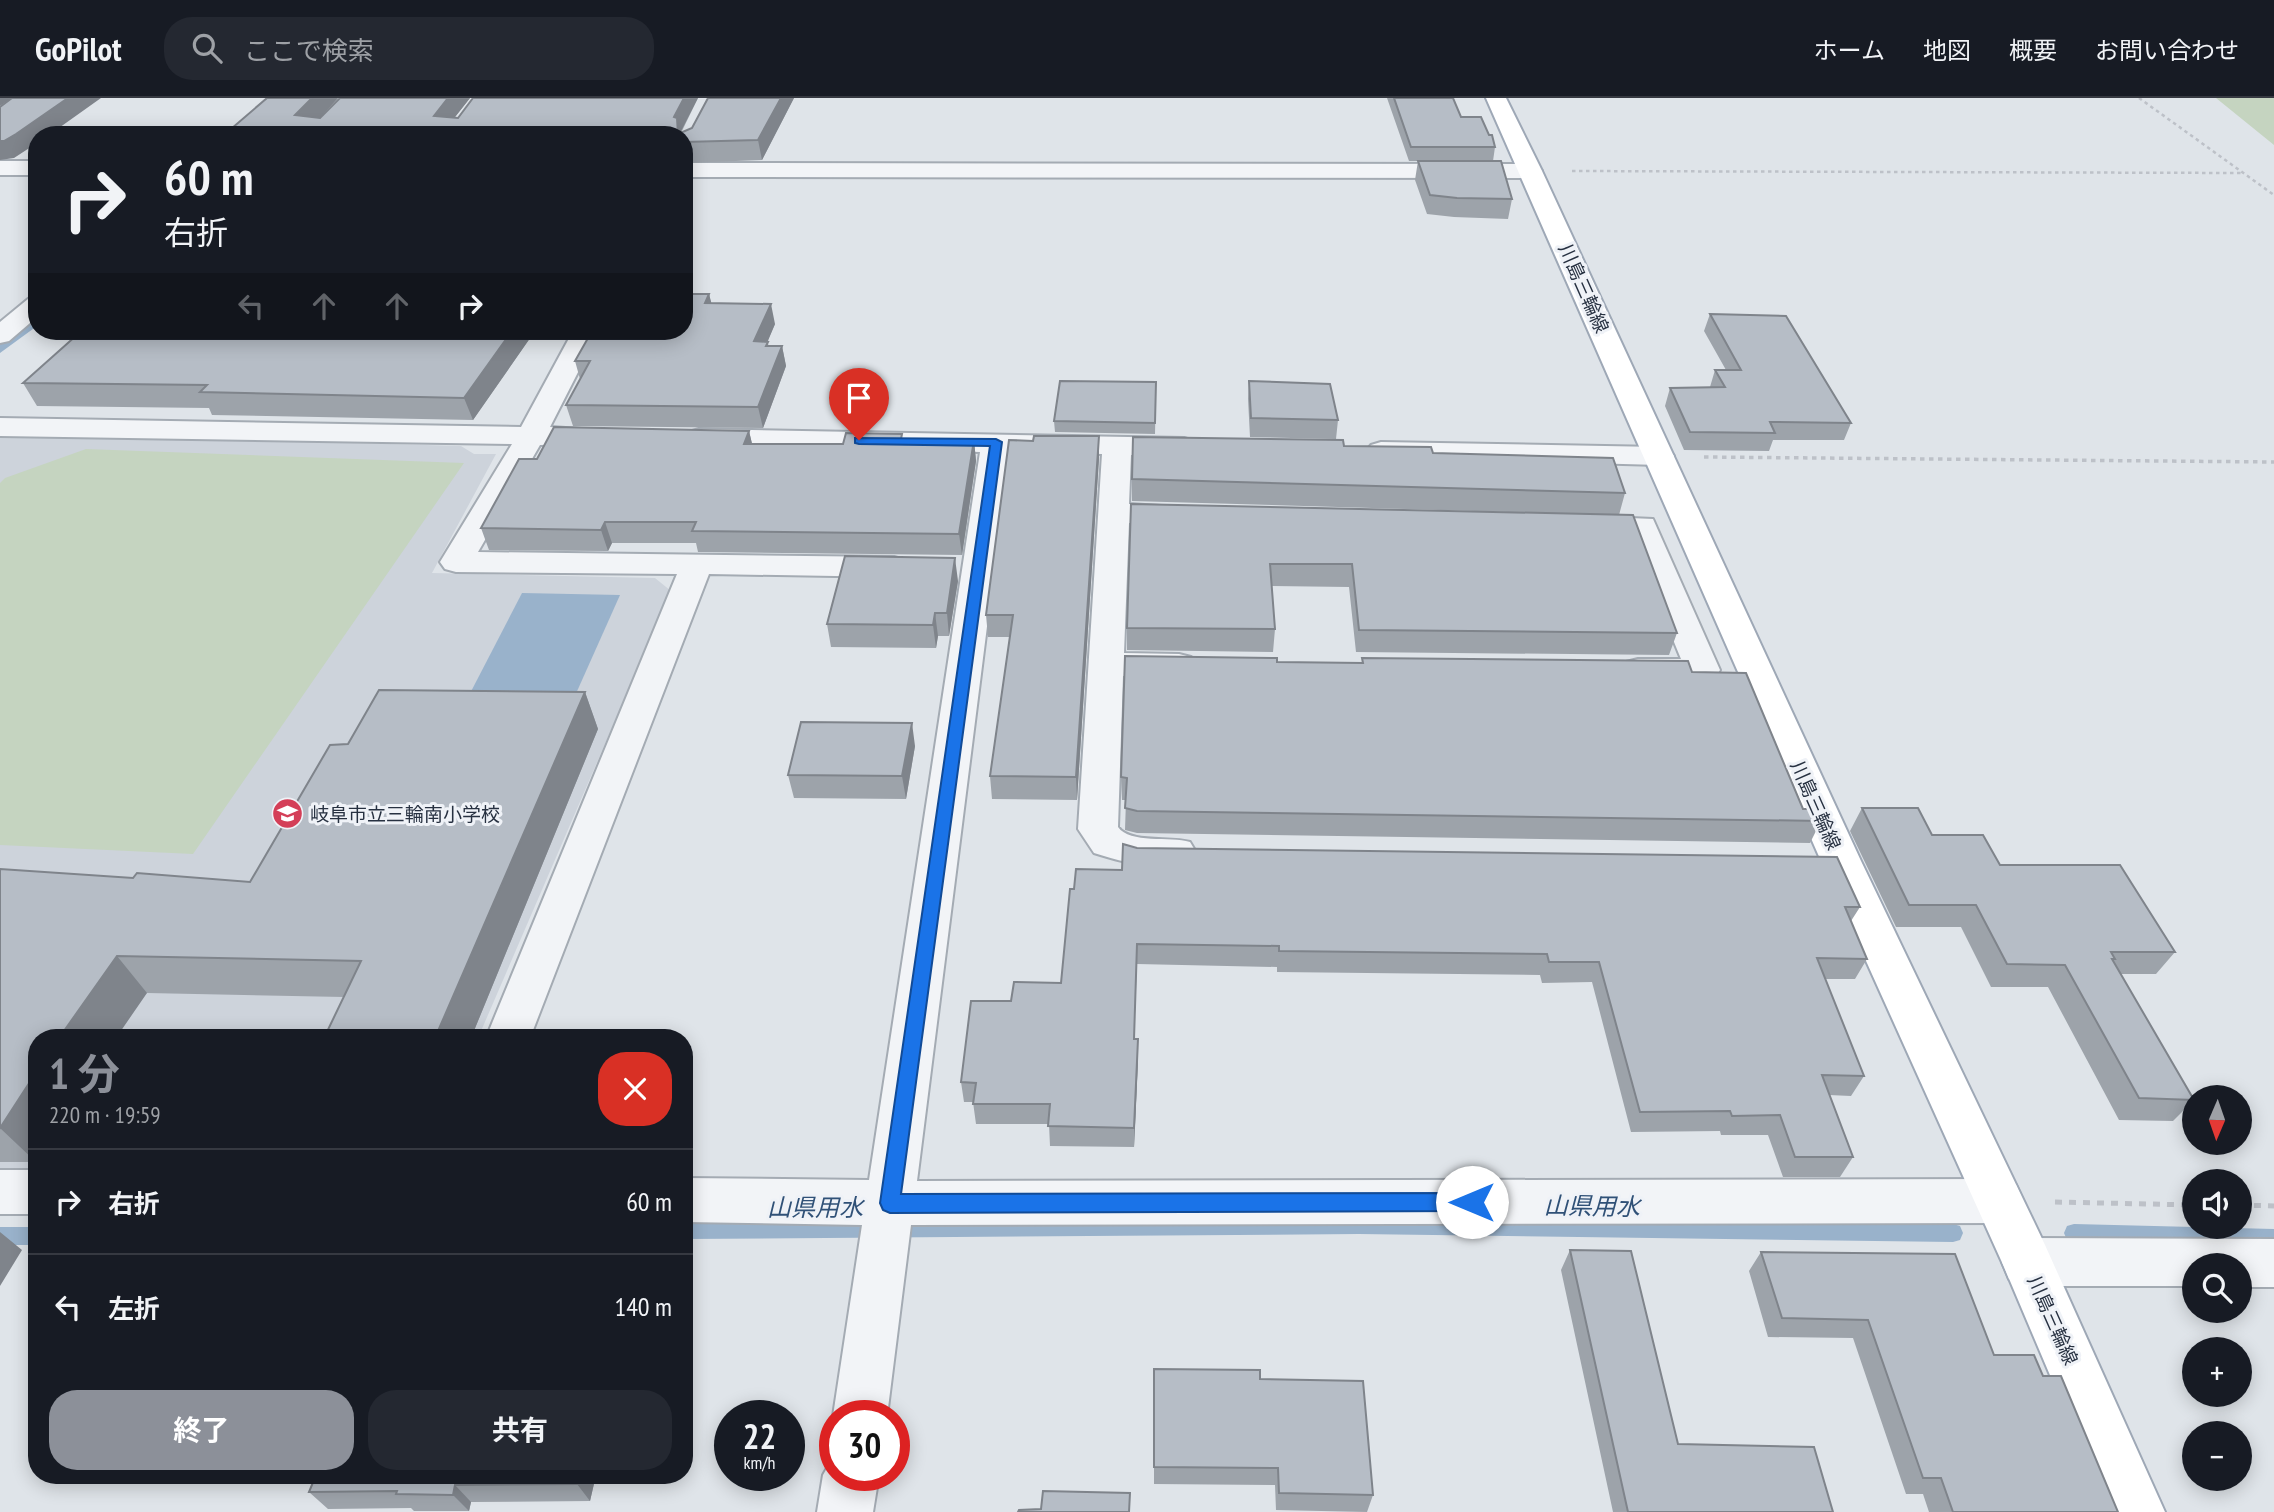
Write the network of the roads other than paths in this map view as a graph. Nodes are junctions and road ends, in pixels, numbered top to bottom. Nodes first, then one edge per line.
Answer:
1 (1496, 98) edge
2 (0, 168) edge
3 (28, 168) edge
4 (693, 170) edge
5 (1531, 171) junction
6 (28, 312) edge
7 (0, 335) edge
8 (581, 340) edge
9 (0, 427) edge
10 (531, 436) junction
11 (626, 437) edge
12 (667, 438) edge
13 (996, 442) junction
14 (1117, 446) junction
15 (1214, 448) edge
16 (1353, 450) edge
17 (1659, 456) junction
18 (1114, 513) junction
19 (1211, 516) edge
20 (1558, 524) edge
21 (697, 564) junction
22 (951, 568) junction
23 (1106, 664) junction
24 (1217, 665) edge
25 (1606, 669) edge
26 (1206, 852) edge
27 (512, 1029) edge
28 (0, 1192) edge
29 (28, 1192) edge
30 (693, 1201) edge
31 (1999, 1201) junction
32 (887, 1227) junction
33 (2027, 1262) junction
34 (2274, 1263) edge
35 (862, 1400) edge
36 (848, 1491) edge
37 (845, 1512) edge
38 (2137, 1512) edge

1 - 5 main road, 川島三輪線
2 - 3 street
4 - 5 street
5 - 17 main road, 川島三輪線
6 - 7 street
8 - 10 street
9 - 10 street
10 - 11 street
10 - 21 street
12 - 13 street
13 - 14 street
13 - 22 street
14 - 15 street
14 - 18 street
16 - 17 street
17 - 31 main road, 川島三輪線
18 - 19 street
18 - 23 street
20 - 25 street
21 - 22 street
21 - 27 street
22 - 32 street
23 - 24 street
23 - 26 street
28 - 29 street
30 - 32 street
31 - 32 street
31 - 33 main road, 川島三輪線
32 - 35 street
33 - 34 street
33 - 38 main road, 川島三輪線
36 - 37 street

